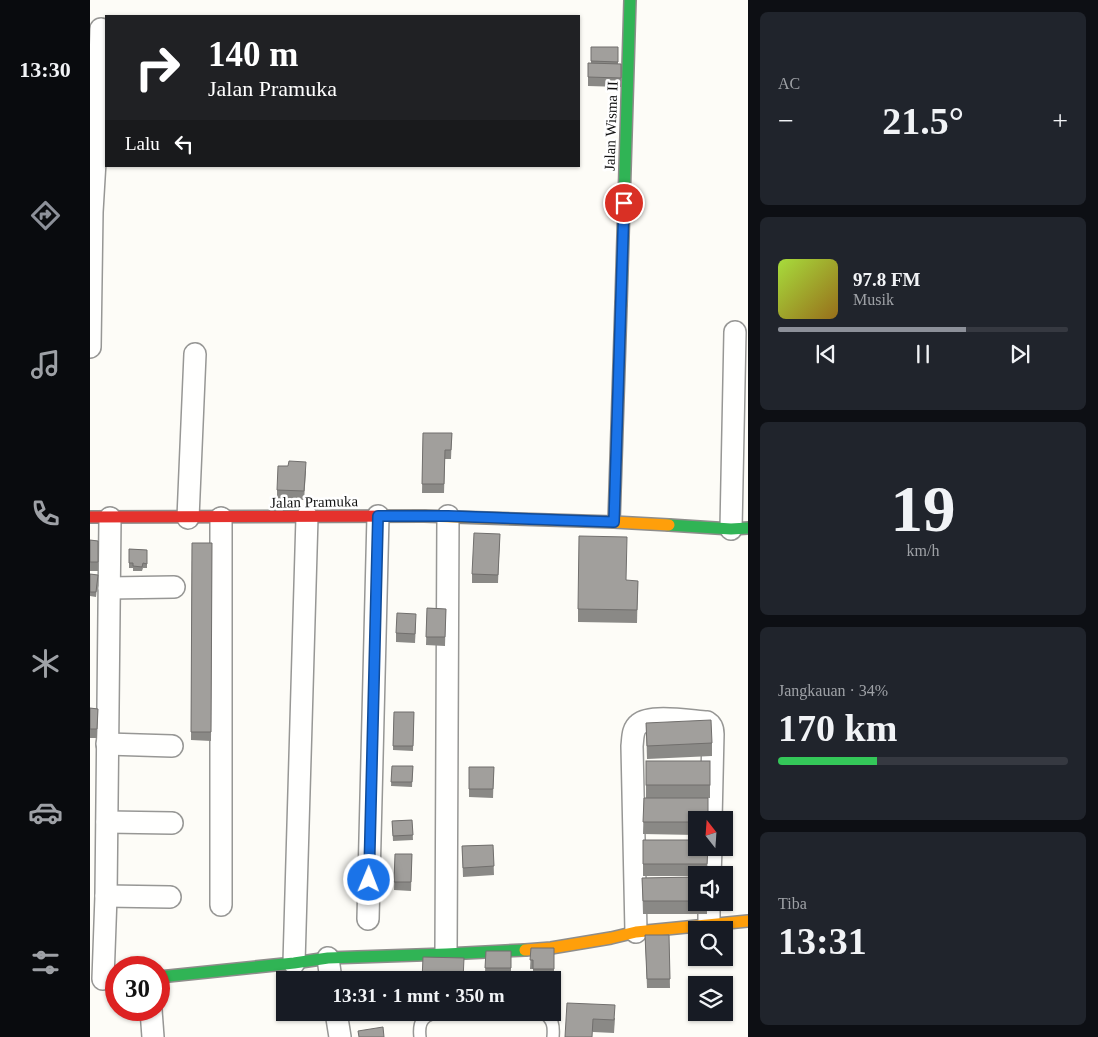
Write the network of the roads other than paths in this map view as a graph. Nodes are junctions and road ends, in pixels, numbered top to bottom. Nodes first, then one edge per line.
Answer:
1 (630, 0) edge
2 (101, 29) dead end
3 (735, 332) dead end
4 (90, 347) edge
5 (195, 354) dead end
6 (378, 516) junction
7 (448, 516) junction
8 (307, 517) junction
9 (100, 518) edge
10 (188, 518) junction
11 (221, 518) junction
12 (614, 522) junction
13 (739, 529) edge
14 (174, 587) dead end
15 (109, 588) junction
16 (108, 744) junction
17 (172, 746) dead end
18 (711, 811) edge
19 (107, 822) junction
20 (172, 823) dead end
21 (106, 896) junction
22 (170, 897) dead end
23 (220, 905) dead end
24 (368, 919) dead end
25 (748, 921) edge
26 (733, 923) edge
27 (688, 928) edge
28 (636, 932) junction
29 (446, 954) junction
30 (328, 958) junction
31 (294, 962) junction
32 (330, 971) edge
33 (170, 976) edge
34 (103, 979) edge
35 (152, 1021) edge
36 (337, 1021) edge
37 (421, 1021) edge
38 (551, 1021) edge
39 (153, 1037) edge
40 (340, 1037) edge
41 (420, 1037) edge
42 (553, 1037) edge

1 - 12 street, Jalan Wisma II
2 - 4 street
3 - 13 street
5 - 10 street
6 - 7 street, Jalan Pramuka
6 - 8 street, Jalan Pramuka
6 - 24 street
7 - 12 street, Jalan Pramuka
7 - 29 street
8 - 11 street, Jalan Pramuka
8 - 31 street
9 - 10 street, Jalan Pramuka
9 - 15 street
10 - 11 street, Jalan Pramuka
11 - 23 street
12 - 13 street, Jalan Pramuka
14 - 15 street
15 - 16 street
16 - 17 street
16 - 19 street
18 - 28 street
19 - 20 street
19 - 21 street
21 - 22 street
21 - 34 street
25 - 26 street
27 - 28 street
28 - 29 street
29 - 30 street
30 - 31 street
30 - 32 street
31 - 33 street
35 - 39 street
36 - 40 street
37 - 41 lane
38 - 42 lane

